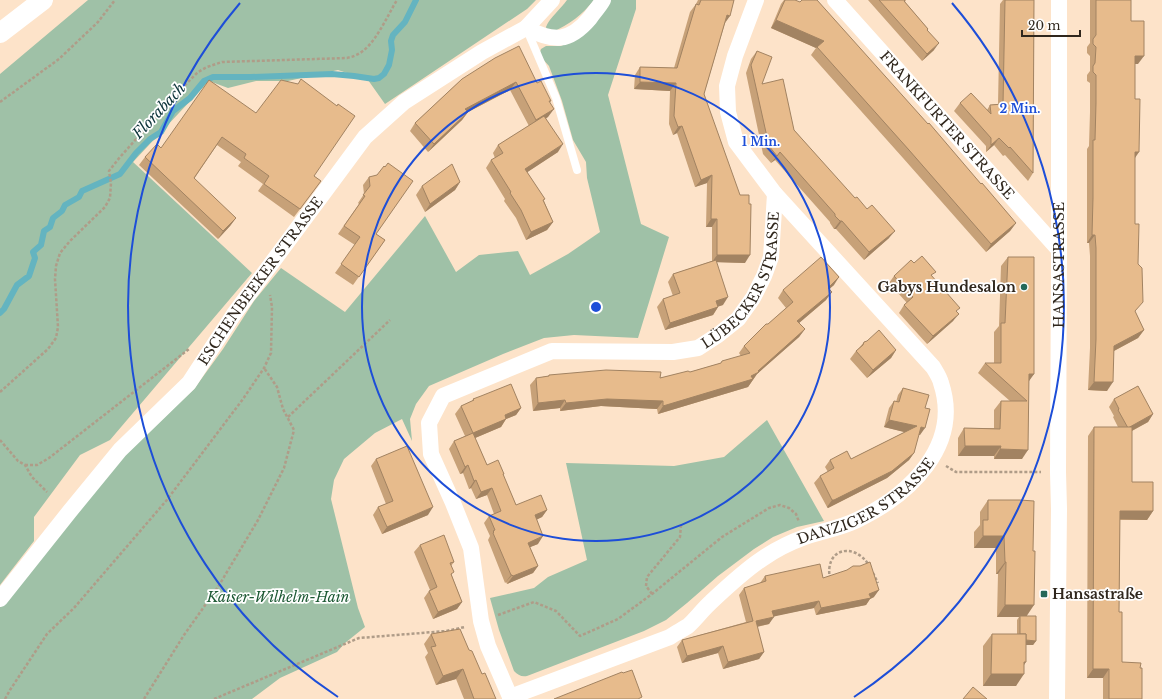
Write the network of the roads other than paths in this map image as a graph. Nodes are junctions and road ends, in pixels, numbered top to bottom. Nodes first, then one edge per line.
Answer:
1 (43, 0) edge
2 (552, 0) edge
3 (603, 0) edge
4 (756, 0) edge
5 (835, 0) edge
6 (1059, 0) edge
7 (526, 28) junction
8 (0, 33) edge
9 (577, 170) dead end
10 (775, 194) junction
11 (1059, 250) junction
12 (0, 599) edge
13 (1054, 697) edge
14 (510, 698) edge

1 - 8 street
2 - 7 street, ESCHENBEEKER STRASSE
3 - 7 street
4 - 10 street, LÜBECKER STRASSE
5 - 11 street, FRANKFURTER STRASSE
6 - 11 street, HANSASTRASSE
7 - 9 lane
7 - 12 street, ESCHENBEEKER STRASSE
10 - 14 street, LÜBECKER STRASSE
10 - 14 street, DANZIGER STRASSE
11 - 13 street, HANSASTRASSE

